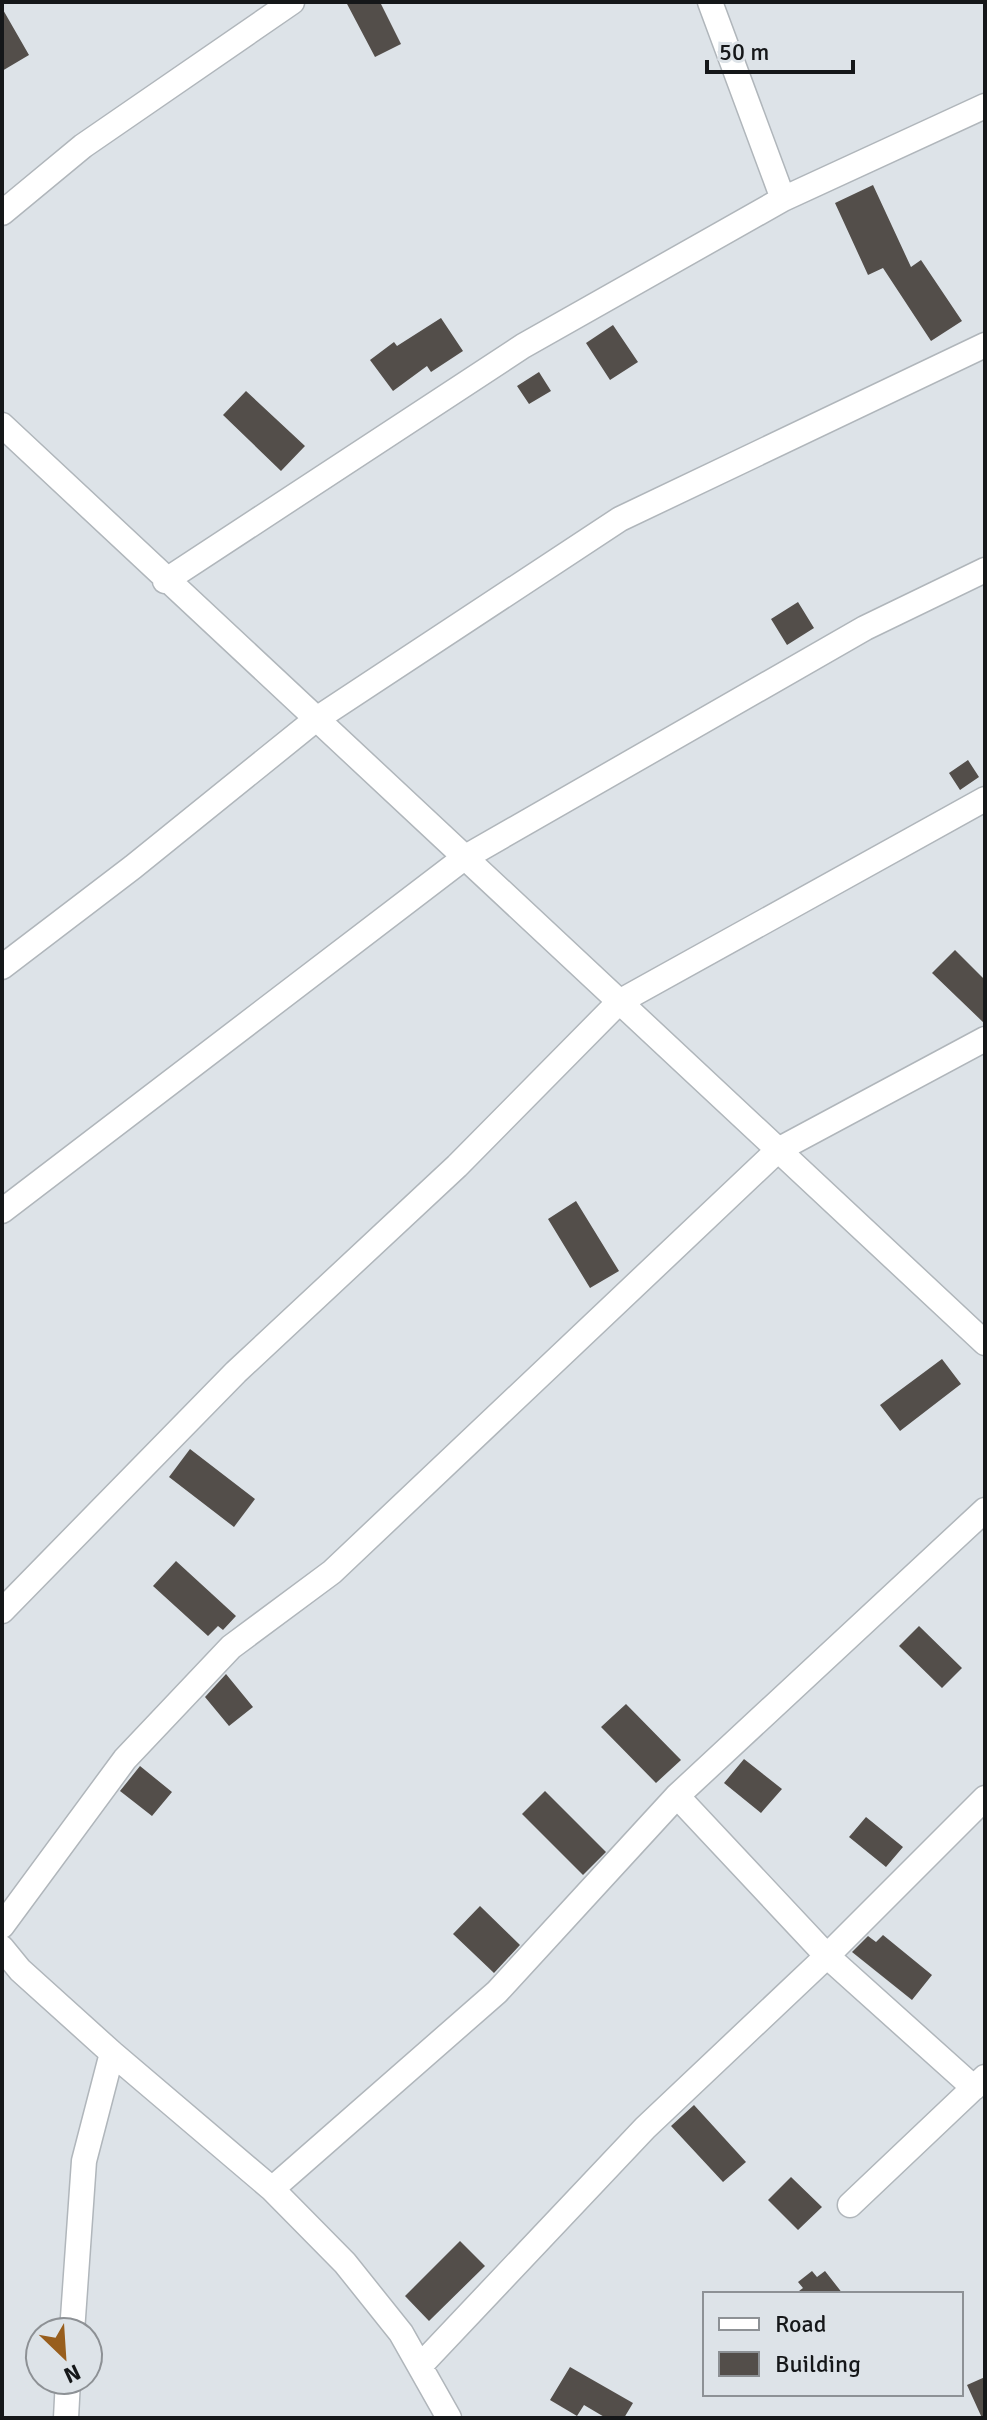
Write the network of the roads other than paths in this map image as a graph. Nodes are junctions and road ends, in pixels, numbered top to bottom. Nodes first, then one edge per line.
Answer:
1 (292, 2) edge
2 (710, 2) edge
3 (985, 106) edge
4 (783, 199) junction
5 (2, 213) edge
6 (985, 345) edge
7 (2, 425) edge
8 (985, 570) edge
9 (165, 581) junction
10 (315, 720) junction
11 (985, 799) edge
12 (464, 858) junction
13 (2, 967) edge
14 (619, 1002) junction
15 (985, 1039) edge
16 (778, 1150) junction
17 (2, 1211) edge
18 (985, 1343) edge
19 (985, 1510) edge
20 (2, 1611) edge
21 (677, 1796) junction
22 (985, 1798) edge
23 (2, 1926) edge
24 (2, 1948) edge
25 (827, 1956) junction
26 (112, 2053) junction
27 (980, 2082) edge
28 (272, 2189) junction
29 (850, 2205) dead end
30 (73, 2316) edge
31 (420, 2366) junction
32 (67, 2396) edge
33 (66, 2418) edge
34 (449, 2418) edge

1 - 5 street
2 - 4 street
3 - 4 street
4 - 9 street
6 - 10 street
7 - 9 street
8 - 12 street
9 - 10 street
10 - 12 street
10 - 13 street
11 - 14 street
12 - 14 street
12 - 17 street
14 - 16 street
14 - 20 street
15 - 16 street
16 - 18 street
16 - 23 street
19 - 21 street
21 - 25 street
21 - 28 street
22 - 25 street
24 - 26 street
25 - 27 street
25 - 31 street
26 - 28 street
26 - 30 street
27 - 29 street
28 - 31 street
31 - 34 street
32 - 33 street

